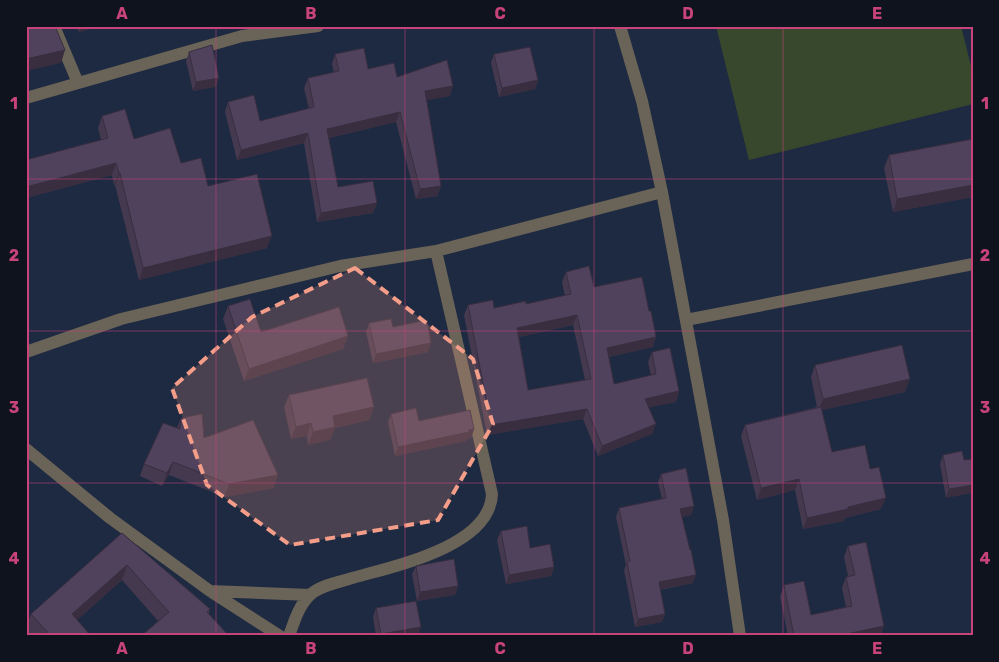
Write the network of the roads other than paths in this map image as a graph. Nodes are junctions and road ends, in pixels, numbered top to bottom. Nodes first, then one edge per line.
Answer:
1 (54, 26) edge
2 (318, 26) edge
3 (620, 26) edge
4 (78, 83) junction
5 (26, 98) edge
6 (662, 192) junction
7 (436, 251) junction
8 (973, 264) edge
9 (686, 320) junction
10 (26, 352) edge
11 (26, 449) edge
12 (210, 591) junction
13 (310, 595) junction
14 (280, 636) edge
15 (289, 636) edge
16 (740, 636) edge

1 - 4 street
2 - 4 street
3 - 6 street
4 - 5 street
6 - 7 street
6 - 9 street
7 - 10 street
7 - 13 street
8 - 9 street
9 - 16 street
11 - 12 street
12 - 13 street
12 - 14 street
13 - 15 street

